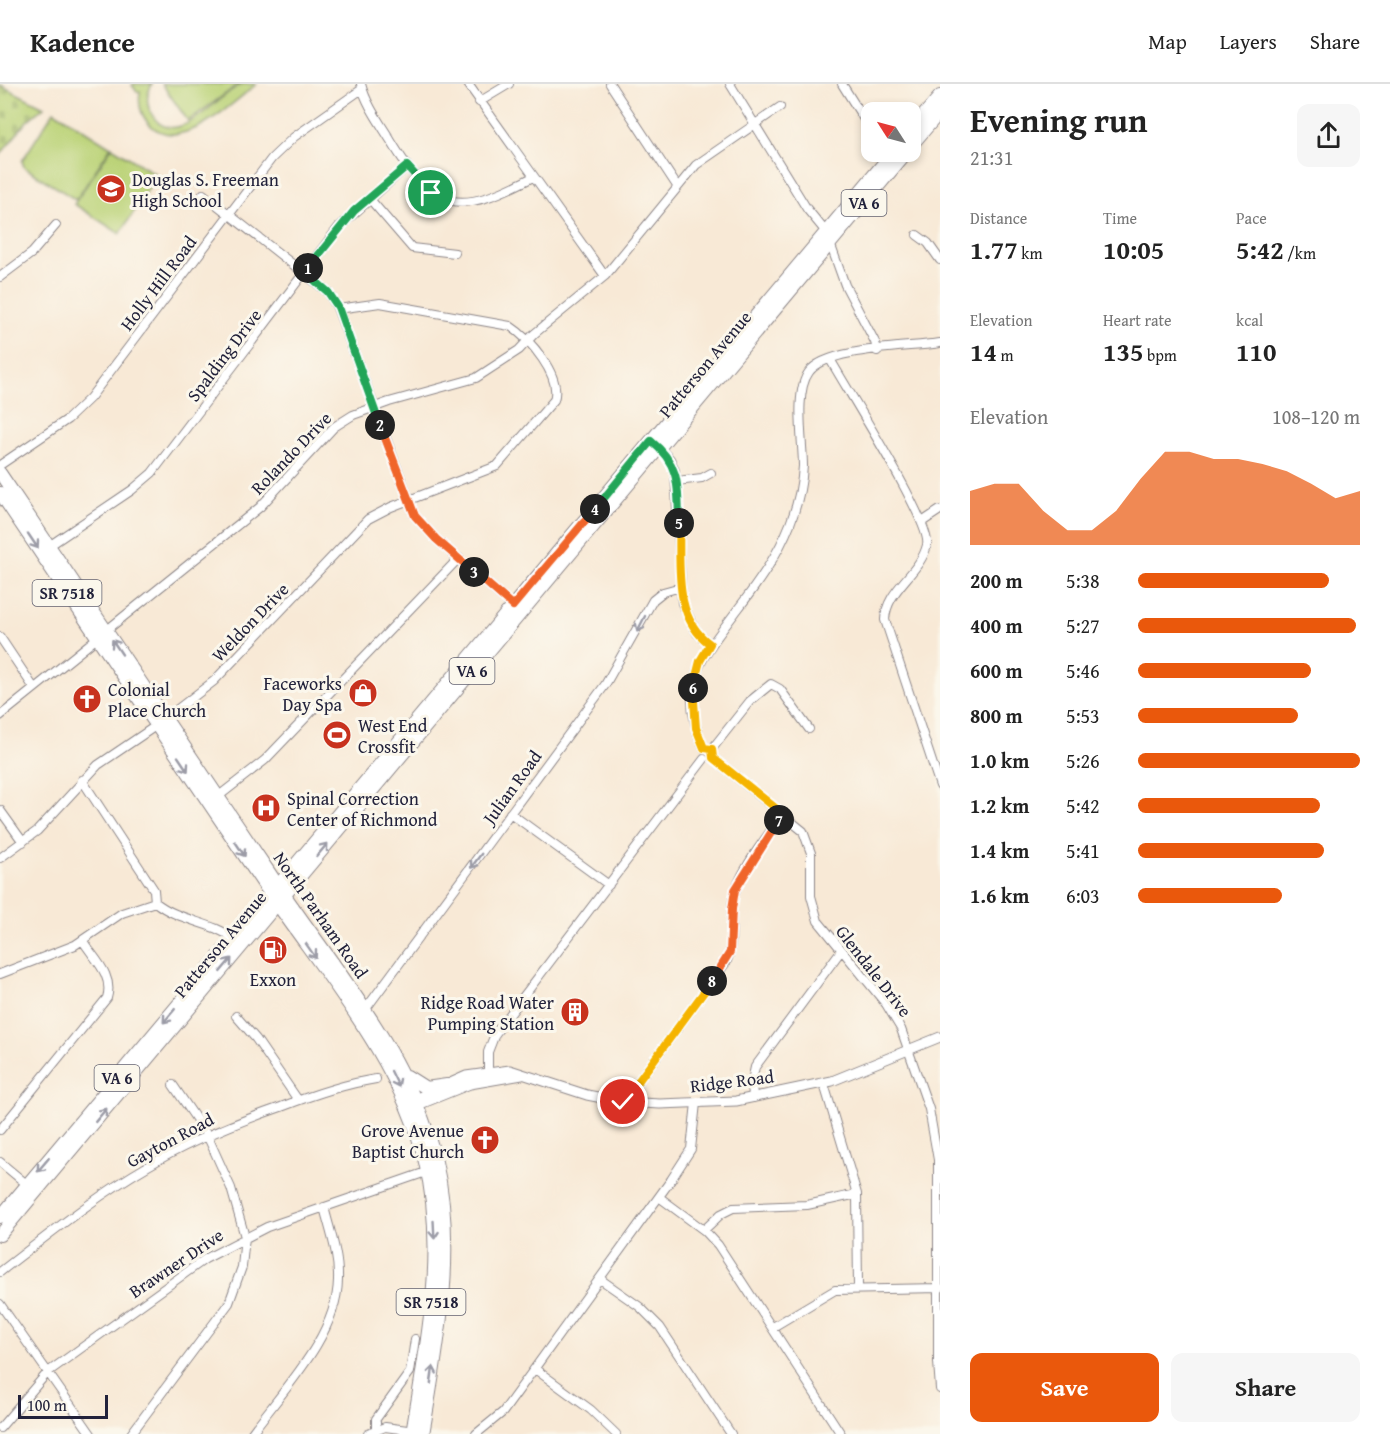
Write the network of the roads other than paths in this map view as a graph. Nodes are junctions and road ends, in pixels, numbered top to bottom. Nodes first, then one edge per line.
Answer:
1 (468, 84) edge
2 (509, 84) edge
3 (610, 84) edge
4 (730, 84) edge
5 (842, 84) edge
6 (361, 87) edge
7 (940, 96) edge
8 (479, 102) junction
9 (780, 107) dead end
10 (940, 112) edge
11 (861, 114) edge
12 (921, 118) edge
13 (755, 124) junction
14 (921, 134) edge
15 (886, 162) edge
16 (407, 166) junction
17 (533, 177) junction
18 (677, 186) junction
19 (203, 194) dead end
20 (369, 198) junction
21 (229, 214) junction
22 (56, 225) dead end
23 (917, 236) dead end
24 (828, 237) junction
25 (455, 253) dead end
26 (940, 260) edge
27 (305, 272) junction
28 (605, 276) junction
29 (0, 277) edge
30 (338, 309) junction
31 (527, 341) junction
32 (940, 343) edge
33 (877, 351) junction
34 (830, 359) junction
35 (373, 408) junction
36 (655, 444) junction
37 (0, 465) edge
38 (0, 473) edge
39 (711, 473) dead end
40 (676, 481) junction
41 (0, 493) edge
42 (408, 500) junction
43 (940, 510) edge
44 (922, 522) junction
45 (49, 546) junction
46 (459, 558) junction
47 (681, 587) junction
48 (516, 610) junction
49 (101, 633) junction
50 (0, 637) edge
51 (710, 644) junction
52 (34, 688) junction
53 (0, 716) edge
54 (161, 722) junction
55 (809, 729) dead end
56 (708, 749) junction
57 (708, 758) junction
58 (81, 780) junction
59 (940, 786) edge
60 (214, 800) junction
61 (0, 810) edge
62 (510, 813) junction
63 (783, 814) junction
64 (22, 842) junction
65 (0, 858) edge
66 (609, 885) junction
67 (278, 895) junction
68 (155, 902) junction
69 (234, 939) junction
70 (83, 941) junction
71 (840, 952) junction
72 (0, 974) edge
73 (236, 1016) dead end
74 (362, 1016) junction
75 (940, 1037) edge
76 (909, 1050) junction
77 (405, 1075) junction
78 (488, 1076) junction
79 (376, 1079) dead end
80 (824, 1084) junction
81 (173, 1085) dead end
82 (447, 1085) junction
83 (753, 1098) junction
84 (298, 1100) junction
85 (623, 1102) junction
86 (696, 1103) junction
87 (412, 1104) junction
88 (0, 1130) edge
89 (207, 1135) junction
90 (0, 1162) edge
91 (432, 1170) junction
92 (32, 1188) junction
93 (857, 1194) junction
94 (659, 1197) junction
95 (324, 1207) junction
96 (0, 1218) edge
97 (704, 1230) junction
98 (0, 1235) edge
99 (244, 1237) junction
100 (0, 1272) edge
101 (600, 1279) junction
102 (858, 1288) junction
103 (939, 1288) edge
104 (0, 1304) edge
105 (773, 1327) junction
106 (415, 1339) dead end
107 (535, 1369) junction
108 (48, 1372) junction
109 (940, 1389) edge
110 (0, 1428) edge
111 (376, 1429) junction
112 (418, 1433) edge
113 (91, 1434) edge
114 (131, 1434) edge
115 (251, 1434) edge
116 (368, 1434) edge
117 (476, 1434) edge
118 (616, 1434) edge
119 (731, 1434) edge
120 (841, 1434) edge

1 - 8 street
2 - 8 street
3 - 18 street
4 - 13 street
5 - 11 street
6 - 16 street
6 - 21 street, Holly Hill Road
7 - 12 main road
8 - 17 street
9 - 13 street, Rolando Drive
10 - 14 main road
13 - 18 street, Rolando Drive
13 - 24 street
15 - 24 main road, Patterson Avenue / VA 6
16 - 17 street
16 - 20 street, Spalding Drive
17 - 28 street
18 - 28 street, Rolando Drive
19 - 21 street
20 - 25 street
20 - 27 street, Spalding Drive
21 - 27 street
21 - 37 street, Holly Hill Road
22 - 29 street
23 - 26 street
24 - 33 street
24 - 36 main road, Patterson Avenue / VA 6
27 - 30 street
27 - 45 street, Spalding Drive
28 - 31 street, Rolando Drive
30 - 31 street
30 - 35 street
31 - 35 street, Rolando Drive
31 - 42 street, Weldon Drive
32 - 33 street
33 - 34 street
34 - 44 street
34 - 51 street
35 - 42 street
35 - 49 street, Rolando Drive
36 - 40 street
36 - 48 main road, Patterson Avenue / VA 6
38 - 45 main road, North Parham Road / SR 7518
39 - 40 street
40 - 47 street
41 -> 49 main road, North Parham Road / SR 7518
42 - 46 street
42 - 54 street, Weldon Drive
43 - 44 street
44 - 59 street
45 - 49 main road, North Parham Road / SR 7518
46 - 48 street
46 - 60 street
47 - 51 street
47 -> 62 street, Julian Road
48 - 67 main road, Patterson Avenue / VA 6
49 - 52 street, Rolando Drive
49 - 54 main road, North Parham Road / SR 7518
50 - 52 street
51 - 56 street
52 - 53 street, Rolando Drive
54 - 58 street, Weldon Drive
54 - 60 main road, North Parham Road / SR 7518
55 - 56 street
56 - 57 street
57 - 63 street, Glendale Drive
57 - 66 street
58 - 64 street, Weldon Drive
58 - 68 street
60 - 67 main road, North Parham Road / SR 7518
61 - 64 street
62 - 66 street
62 -> 74 street, Julian Road
63 - 71 street, Glendale Drive
63 - 85 street
64 - 65 street, Weldon Drive
66 - 78 street
67 - 69 main road, Patterson Avenue / VA 6
67 - 74 main road, North Parham Road / SR 7518
92 -> 67 main road, Patterson Avenue / VA 6
68 - 69 street
68 - 70 street
69 -> 92 main road, Patterson Avenue / VA 6
70 - 72 street
70 - 88 street
71 - 76 street, Glendale Drive
71 - 83 street
73 - 84 street
74 - 77 main road, North Parham Road / SR 7518
74 -> 87 main road, North Parham Road / SR 7518
75 - 76 street, Ridge Road
76 - 80 street, Ridge Road
76 - 103 street, Glendale Drive
77 - 82 main road
77 - 87 main road, North Parham Road / SR 7518
78 - 82 street, Ridge Road
78 - 85 street, Ridge Road
78 - 87 street, Ridge Road
79 - 84 street, Gayton Road
80 - 83 street, Ridge Road
80 - 93 street
81 - 89 street
82 - 87 street, Ridge Road
83 - 86 street, Ridge Road
84 - 89 street, Gayton Road
85 - 86 street, Ridge Road
86 - 94 street
87 - 91 main road, North Parham Road / SR 7518
89 - 99 street
89 - 100 street, Gayton Road
90 - 92 street
91 - 95 street, Brawner Drive
91 - 112 main road, North Parham Road / SR 7518
92 - 96 main road, Patterson Avenue / VA 6
92 - 98 main road, Patterson Avenue / VA 6
93 - 97 street
93 - 102 street
94 - 97 street
94 - 101 street
95 - 99 street, Brawner Drive
95 - 115 street
97 - 105 street
99 - 108 street, Brawner Drive
99 - 114 street
101 - 107 street
101 - 119 street
102 - 103 street
102 - 105 street
103 - 109 street, Glendale Drive
104 - 108 street
105 - 120 street
106 - 111 street
107 - 117 street
107 - 118 street
108 - 110 street, Brawner Drive
108 - 113 street
111 - 112 street
111 - 116 street

